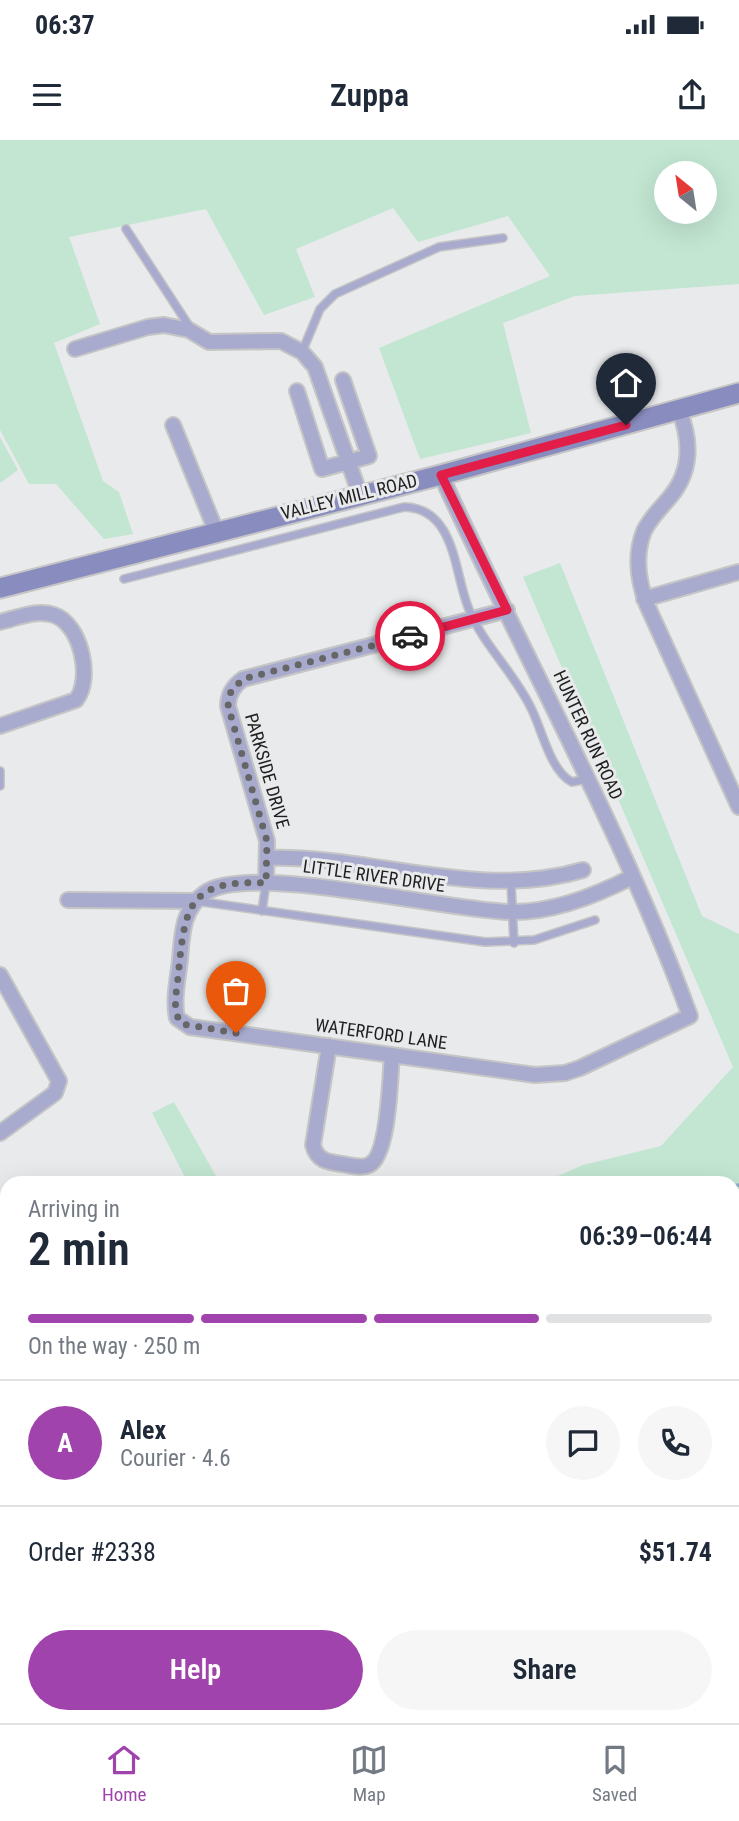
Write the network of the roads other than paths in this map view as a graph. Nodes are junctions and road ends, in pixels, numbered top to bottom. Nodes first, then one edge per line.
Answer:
1 (126, 229) dead end
2 (503, 238) dead end
3 (196, 334) junction
4 (75, 349) dead end
5 (302, 352) junction
6 (343, 380) dead end
7 (297, 391) dead end
8 (739, 393) edge
9 (679, 410) junction
10 (173, 425) dead end
11 (348, 462) junction
12 (441, 475) junction
13 (360, 495) junction
14 (216, 531) junction
15 (155, 547) junction
16 (163, 570) junction
17 (739, 572) edge
18 (124, 579) dead end
19 (0, 588) edge
20 (644, 598) junction
21 (507, 610) junction
22 (474, 619) junction
23 (0, 622) edge
24 (0, 726) edge
25 (0, 771) edge
26 (587, 779) junction
27 (0, 786) edge
28 (739, 807) edge
29 (268, 858) junction
30 (583, 870) dead end
31 (632, 877) junction
32 (266, 883) junction
33 (511, 883) junction
34 (68, 900) dead end
35 (195, 901) junction
36 (262, 911) junction
37 (512, 912) junction
38 (595, 920) dead end
39 (514, 943) junction
40 (0, 975) edge
41 (690, 1016) joint
42 (329, 1046) junction
43 (393, 1055) junction
44 (0, 1133) edge

1 - 3 lane
2 - 5 lane
3 - 4 street
3 - 5 street
5 - 11 street
6 - 11 street
7 - 11 street
8 - 9 street, VALLEY MILL ROAD
9 - 12 street, VALLEY MILL ROAD
9 - 20 street
10 - 14 street
11 - 13 street
12 - 13 street, VALLEY MILL ROAD
12 - 21 street, HUNTER RUN ROAD
13 - 14 street, VALLEY MILL ROAD
14 - 15 street, VALLEY MILL ROAD
15 - 16 lane
15 - 19 street, VALLEY MILL ROAD
16 - 18 lane
16 - 22 lane
17 - 20 street
20 - 28 street
21 - 22 street, PARKSIDE DRIVE
21 - 26 street, HUNTER RUN ROAD
22 - 26 lane
22 - 29 street, PARKSIDE DRIVE
23 - 24 street
25 - 27 lane
26 - 31 street, HUNTER RUN ROAD
29 - 32 street, PARKSIDE DRIVE
29 - 33 street
30 - 33 street
31 - 37 street, LITTLE RIVER DRIVE
31 - 41 street, HUNTER RUN ROAD
32 - 35 street, LITTLE RIVER DRIVE
32 - 36 lane
32 - 37 street, LITTLE RIVER DRIVE
33 - 37 lane
34 - 35 street, LITTLE RIVER DRIVE
35 - 36 lane
35 - 42 street, WATERFORD LANE
36 - 39 lane
37 - 39 lane
38 - 39 lane
40 - 44 street
41 - 43 street, WATERFORD LANE
42 - 43 street, WATERFORD LANE
42 - 43 street

